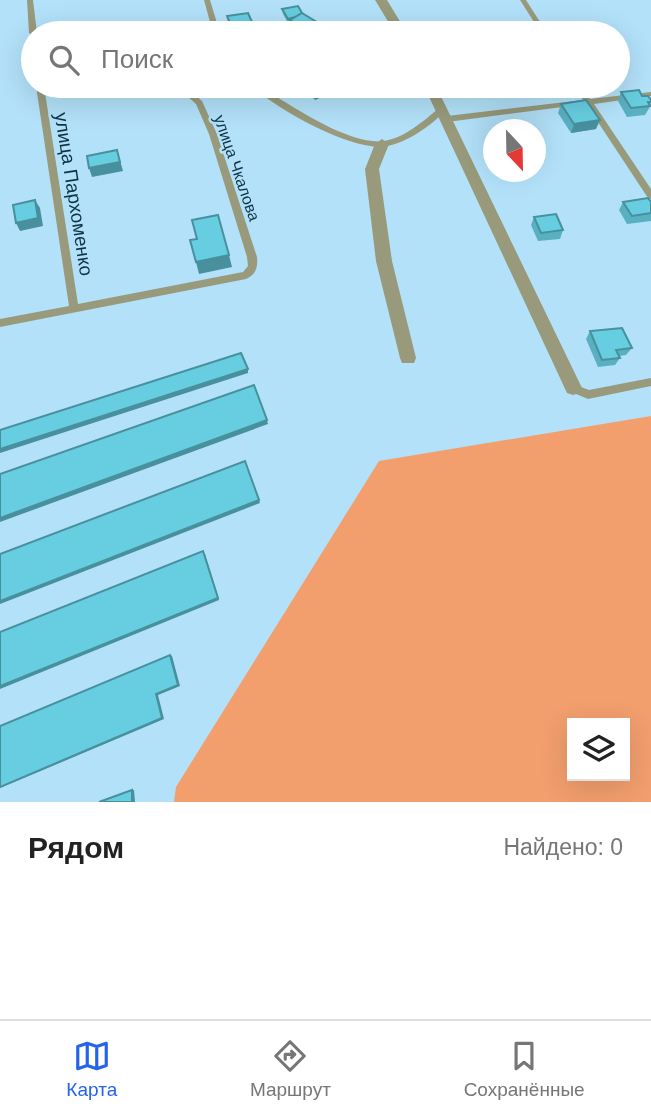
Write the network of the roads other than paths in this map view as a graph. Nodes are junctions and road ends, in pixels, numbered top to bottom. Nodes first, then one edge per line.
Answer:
1 (30, 0) edge
2 (207, 0) edge
3 (381, 0) edge
4 (523, 0) edge
5 (32, 21) edge
6 (213, 21) edge
7 (394, 21) edge
8 (536, 21) edge
9 (651, 94) edge
10 (630, 97) edge
11 (42, 98) edge
12 (193, 98) edge
13 (271, 98) edge
14 (436, 98) edge
15 (586, 98) edge
16 (620, 98) edge
17 (589, 102) junction
18 (444, 114) junction
19 (382, 144) junction
20 (651, 197) edge
21 (74, 307) junction
22 (0, 323) edge
23 (408, 358) dead end
24 (651, 382) edge
25 (573, 388) joint

1 - 5 lane
2 - 6 lane
3 - 7 street
4 - 8 lane
9 - 10 lane
11 - 21 lane, улица Пархоменко
12 - 21 lane, улица Чкалова
13 - 19 lane
14 - 18 street
15 - 17 lane
16 - 17 lane
17 - 18 lane
17 - 20 lane
18 - 19 lane
18 - 25 street
19 - 23 street
21 - 22 lane
24 - 25 lane

